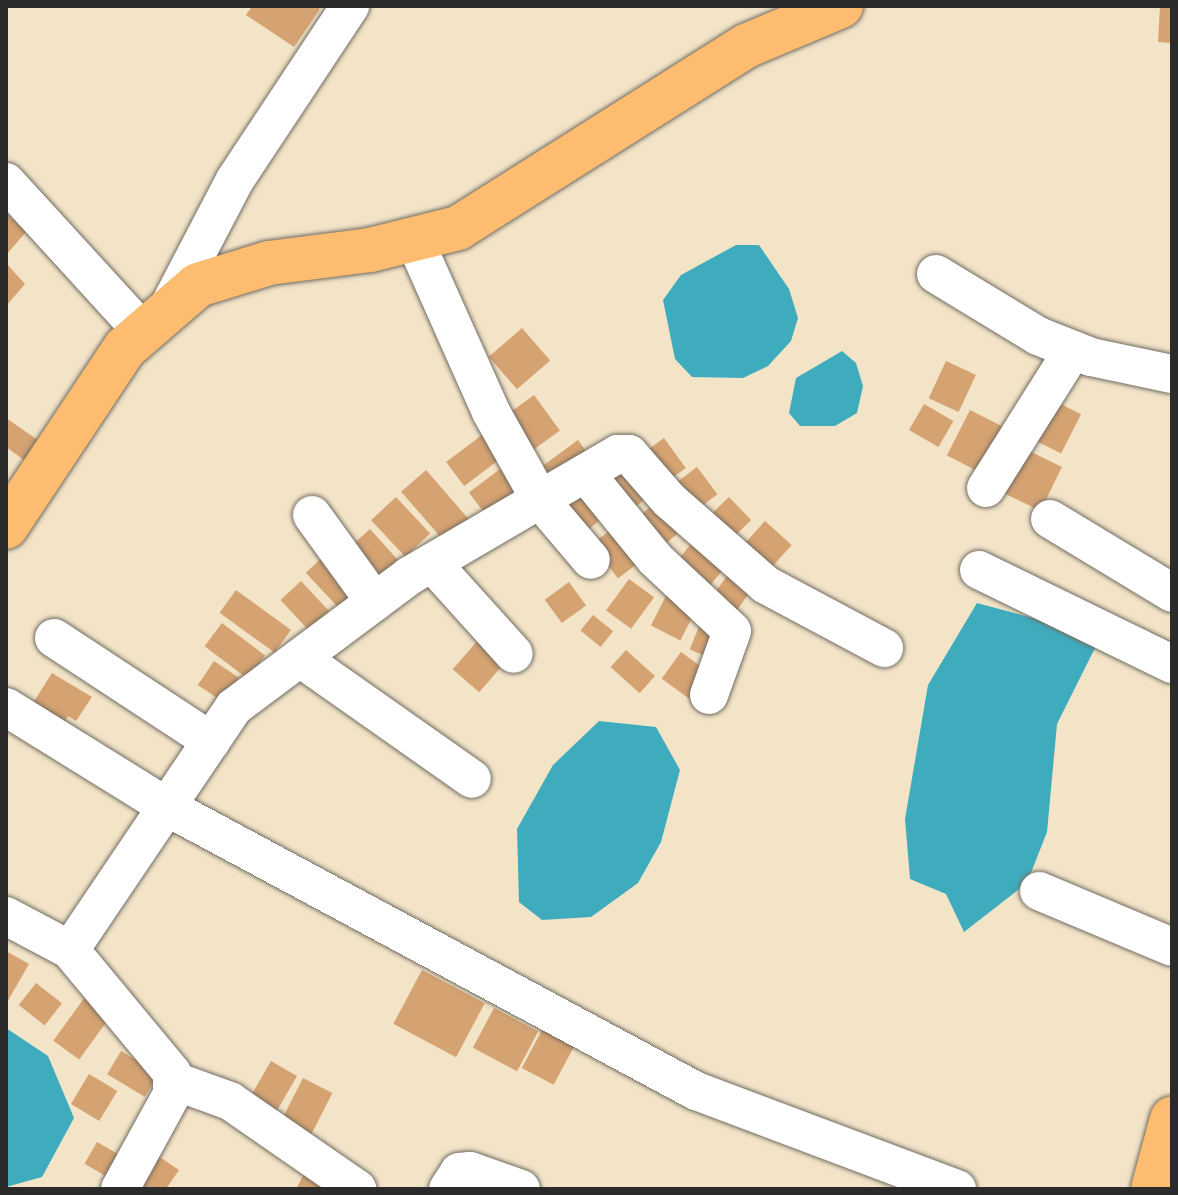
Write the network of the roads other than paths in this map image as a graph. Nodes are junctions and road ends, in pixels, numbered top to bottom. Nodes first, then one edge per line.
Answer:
1 (350, 6) edge
2 (817, 10) edge
3 (6, 182) edge
4 (414, 239) junction
5 (936, 274) dead end
6 (154, 323) junction
7 (1073, 350) junction
8 (1172, 374) edge
9 (586, 474) junction
10 (986, 488) dead end
11 (541, 501) junction
12 (312, 515) dead end
13 (1050, 519) dead end
14 (6, 527) edge
15 (591, 560) dead end
16 (432, 563) junction
17 (979, 570) dead end
18 (1172, 593) edge
19 (375, 602) junction
20 (54, 638) dead end
21 (884, 648) dead end
22 (514, 654) dead end
23 (300, 658) junction
24 (1172, 664) edge
25 (709, 695) dead end
26 (6, 707) edge
27 (211, 741) junction
28 (472, 779) dead end
29 (167, 807) junction
30 (1039, 891) dead end
31 (6, 916) edge
32 (1172, 947) edge
33 (70, 950) junction
34 (172, 1080) junction
35 (1172, 1119) edge
36 (120, 1189) edge
37 (357, 1189) edge
38 (448, 1189) edge
39 (521, 1189) edge
40 (957, 1189) edge
41 (1153, 1189) edge

1 - 6 street
2 - 4 main road
3 - 6 street
4 - 6 main road
4 - 11 street
5 - 7 street
6 - 14 main road
7 - 8 street
7 - 10 street
9 - 11 street
9 - 21 street
9 - 25 street
11 - 15 street
11 - 16 street
12 - 19 street
13 - 18 street
16 - 19 street
16 - 22 street
17 - 24 street
19 - 23 street
20 - 27 street
23 - 27 street
23 - 28 street
26 - 29 street
27 - 29 street
29 - 33 street
29 - 40 street
30 - 32 street
31 - 33 street
33 - 34 street
34 - 36 street
34 - 37 street
35 - 41 main road
38 - 39 street

